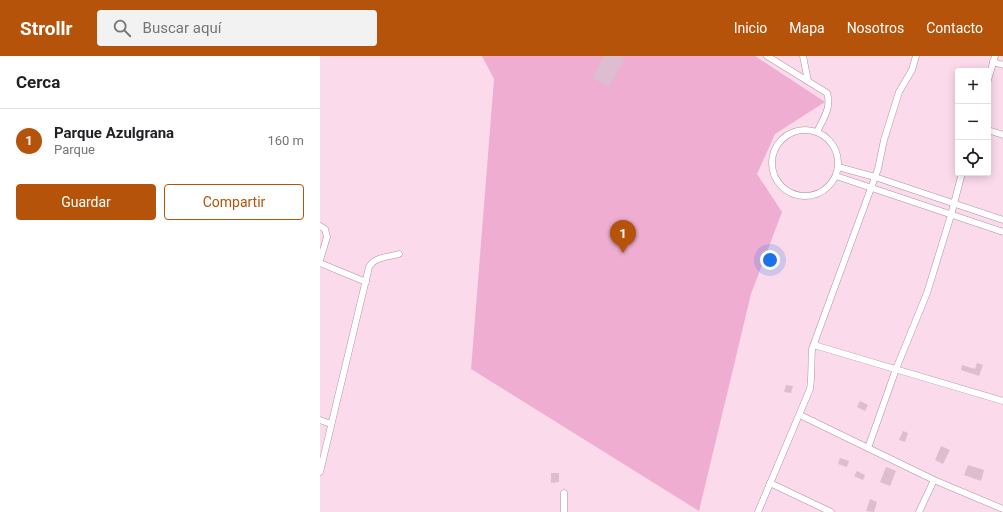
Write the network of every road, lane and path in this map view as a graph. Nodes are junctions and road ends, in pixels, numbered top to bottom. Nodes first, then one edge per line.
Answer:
1 (767, 56) edge
2 (803, 56) edge
3 (916, 56) edge
4 (994, 59) edge
5 (1003, 65) edge
6 (991, 70) edge
7 (808, 81) junction
8 (991, 131) edge
9 (817, 132) junction
10 (1003, 136) edge
11 (838, 167) junction
12 (836, 176) junction
13 (961, 176) edge
14 (875, 177) junction
15 (870, 189) junction
16 (953, 204) junction
17 (951, 215) junction
18 (1003, 220) edge
19 (320, 226) edge
20 (1003, 232) edge
21 (399, 254) dead end
22 (320, 260) edge
23 (320, 263) edge
24 (366, 282) junction
25 (814, 345) junction
26 (896, 369) junction
27 (1003, 402) edge
28 (800, 414) junction
29 (320, 420) edge
30 (331, 424) junction
31 (868, 448) junction
32 (320, 472) edge
33 (934, 480) junction
34 (770, 483) junction
35 (564, 493) dead end
36 (1003, 509) edge
37 (564, 512) edge
38 (758, 512) edge
39 (831, 512) edge
40 (919, 512) edge

1 - 7 street
2 - 7 street
3 - 14 street
4 - 5 street
4 - 6 street
7 - 9 street
8 - 10 street
9 - 11 street
9 - 12 street
11 - 12 street
11 - 14 street
12 - 15 street
13 - 16 street
14 - 15 street
14 - 16 street
15 - 17 street
15 - 25 street
16 - 17 street
16 - 18 street
17 - 20 street
17 - 26 street
19 - 22 street
21 - 24 street
23 - 24 street
24 - 30 street
25 - 26 street
25 - 28 street
26 - 27 street
26 - 31 street
28 - 31 street
28 - 34 street
29 - 30 street
30 - 32 street
31 - 33 street
33 - 36 street
33 - 40 street
34 - 38 street
34 - 39 street
35 - 37 street

